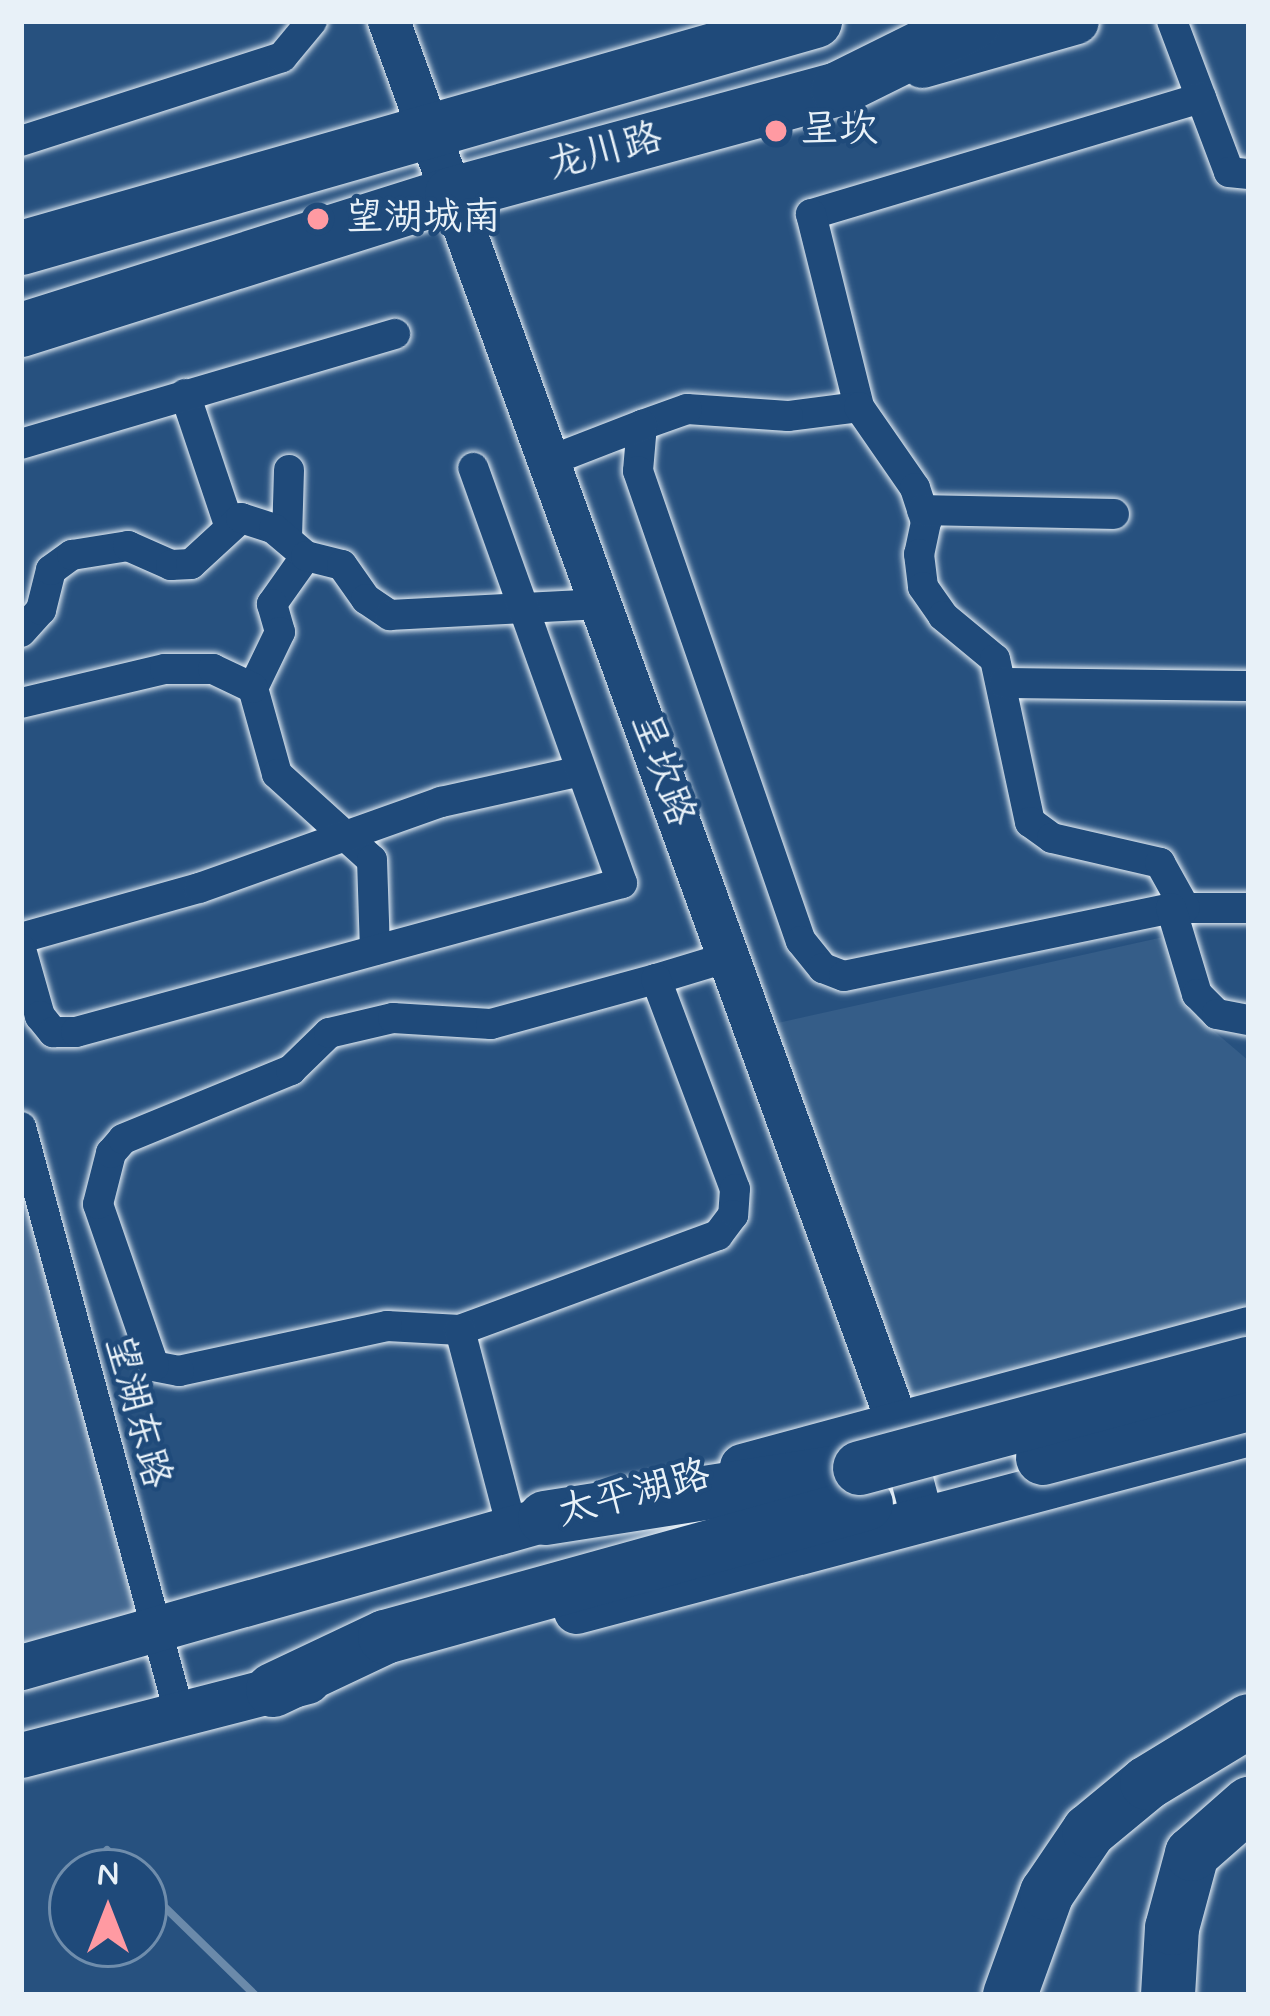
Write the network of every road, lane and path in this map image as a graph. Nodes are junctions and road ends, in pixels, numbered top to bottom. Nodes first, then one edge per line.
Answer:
1 (312, 21) edge
2 (389, 21) edge
3 (975, 21) edge
4 (1076, 21) edge
5 (1172, 21) edge
6 (789, 24) edge
7 (838, 89) junction
8 (1201, 98) junction
9 (427, 127) junction
10 (21, 141) edge
11 (1249, 174) edge
12 (452, 194) junction
13 (21, 248) edge
14 (21, 329) edge
15 (395, 334) dead end
16 (185, 394) junction
17 (859, 407) junction
18 (642, 425) junction
19 (21, 444) edge
20 (549, 461) junction
21 (473, 468) dead end
22 (289, 470) dead end
23 (922, 510) junction
24 (1114, 514) dead end
25 (228, 523) junction
26 (296, 547) junction
27 (601, 604) junction
28 (521, 608) junction
29 (21, 632) edge
30 (1004, 683) junction
31 (1249, 686) edge
32 (253, 688) junction
33 (21, 703) edge
34 (581, 771) junction
35 (349, 837) junction
36 (1178, 908) junction
37 (1249, 908) edge
38 (21, 938) edge
39 (21, 950) edge
40 (375, 950) junction
41 (729, 957) junction
42 (656, 979) junction
43 (1249, 1020) edge
44 (21, 1126) edge
45 (1249, 1329) edge
46 (460, 1330) junction
47 (1249, 1364) edge
48 (1249, 1404) edge
49 (898, 1424) junction
50 (1249, 1433) edge
51 (863, 1486) junction
52 (923, 1521) junction
53 (528, 1523) junction
54 (153, 1627) junction
55 (21, 1667) edge
56 (273, 1690) junction
57 (180, 1716) junction
58 (1249, 1720) edge
59 (21, 1756) edge
60 (1249, 1804) edge
61 (1010, 1995) edge
62 (1168, 1995) edge

1 - 10 street
2 - 9 street, 呈坎路
3 - 7 highway, 龙川路
4 - 7 main road
5 - 8 street
6 - 9 highway, 龙川路
7 - 12 highway, 龙川路
8 - 11 street
8 - 17 street
9 - 12 street, 呈坎路
9 - 13 highway, 龙川路
12 - 14 highway, 龙川路
12 - 20 street, 呈坎路
15 - 16 street
16 - 19 street
16 - 25 street
17 - 18 street
17 - 23 street
18 - 20 street
18 - 36 street
20 - 27 street, 呈坎路
21 - 28 street
22 - 26 street
23 - 24 street
23 - 30 street
25 - 26 street
25 - 29 street
26 - 28 street
26 - 32 street
27 - 28 street
27 - 41 street, 呈坎路
28 - 34 street
30 - 31 street
30 - 36 street
32 - 33 street
32 - 35 street
34 - 35 street
34 - 40 street
35 - 38 street
35 - 40 street
36 - 37 street
36 - 43 street
39 - 40 street
41 - 42 street
41 - 49 street, 呈坎路
42 - 46 street
42 - 46 street
44 - 54 street, 望湖东路
45 - 49 main road, 太平湖路
46 - 53 street
47 - 51 highway, bridge
48 - 51 highway, bridge
49 - 52 street, 呈坎路
49 - 53 main road, 太平湖路
50 - 52 main road
51 - 53 highway
51 - 56 highway
52 - 56 main road
53 - 54 main road, 太平湖路
54 - 55 main road, 太平湖路
54 - 57 street, 望湖东路
56 - 57 main road
57 - 59 main road
58 - 61 highway
60 - 62 highway

